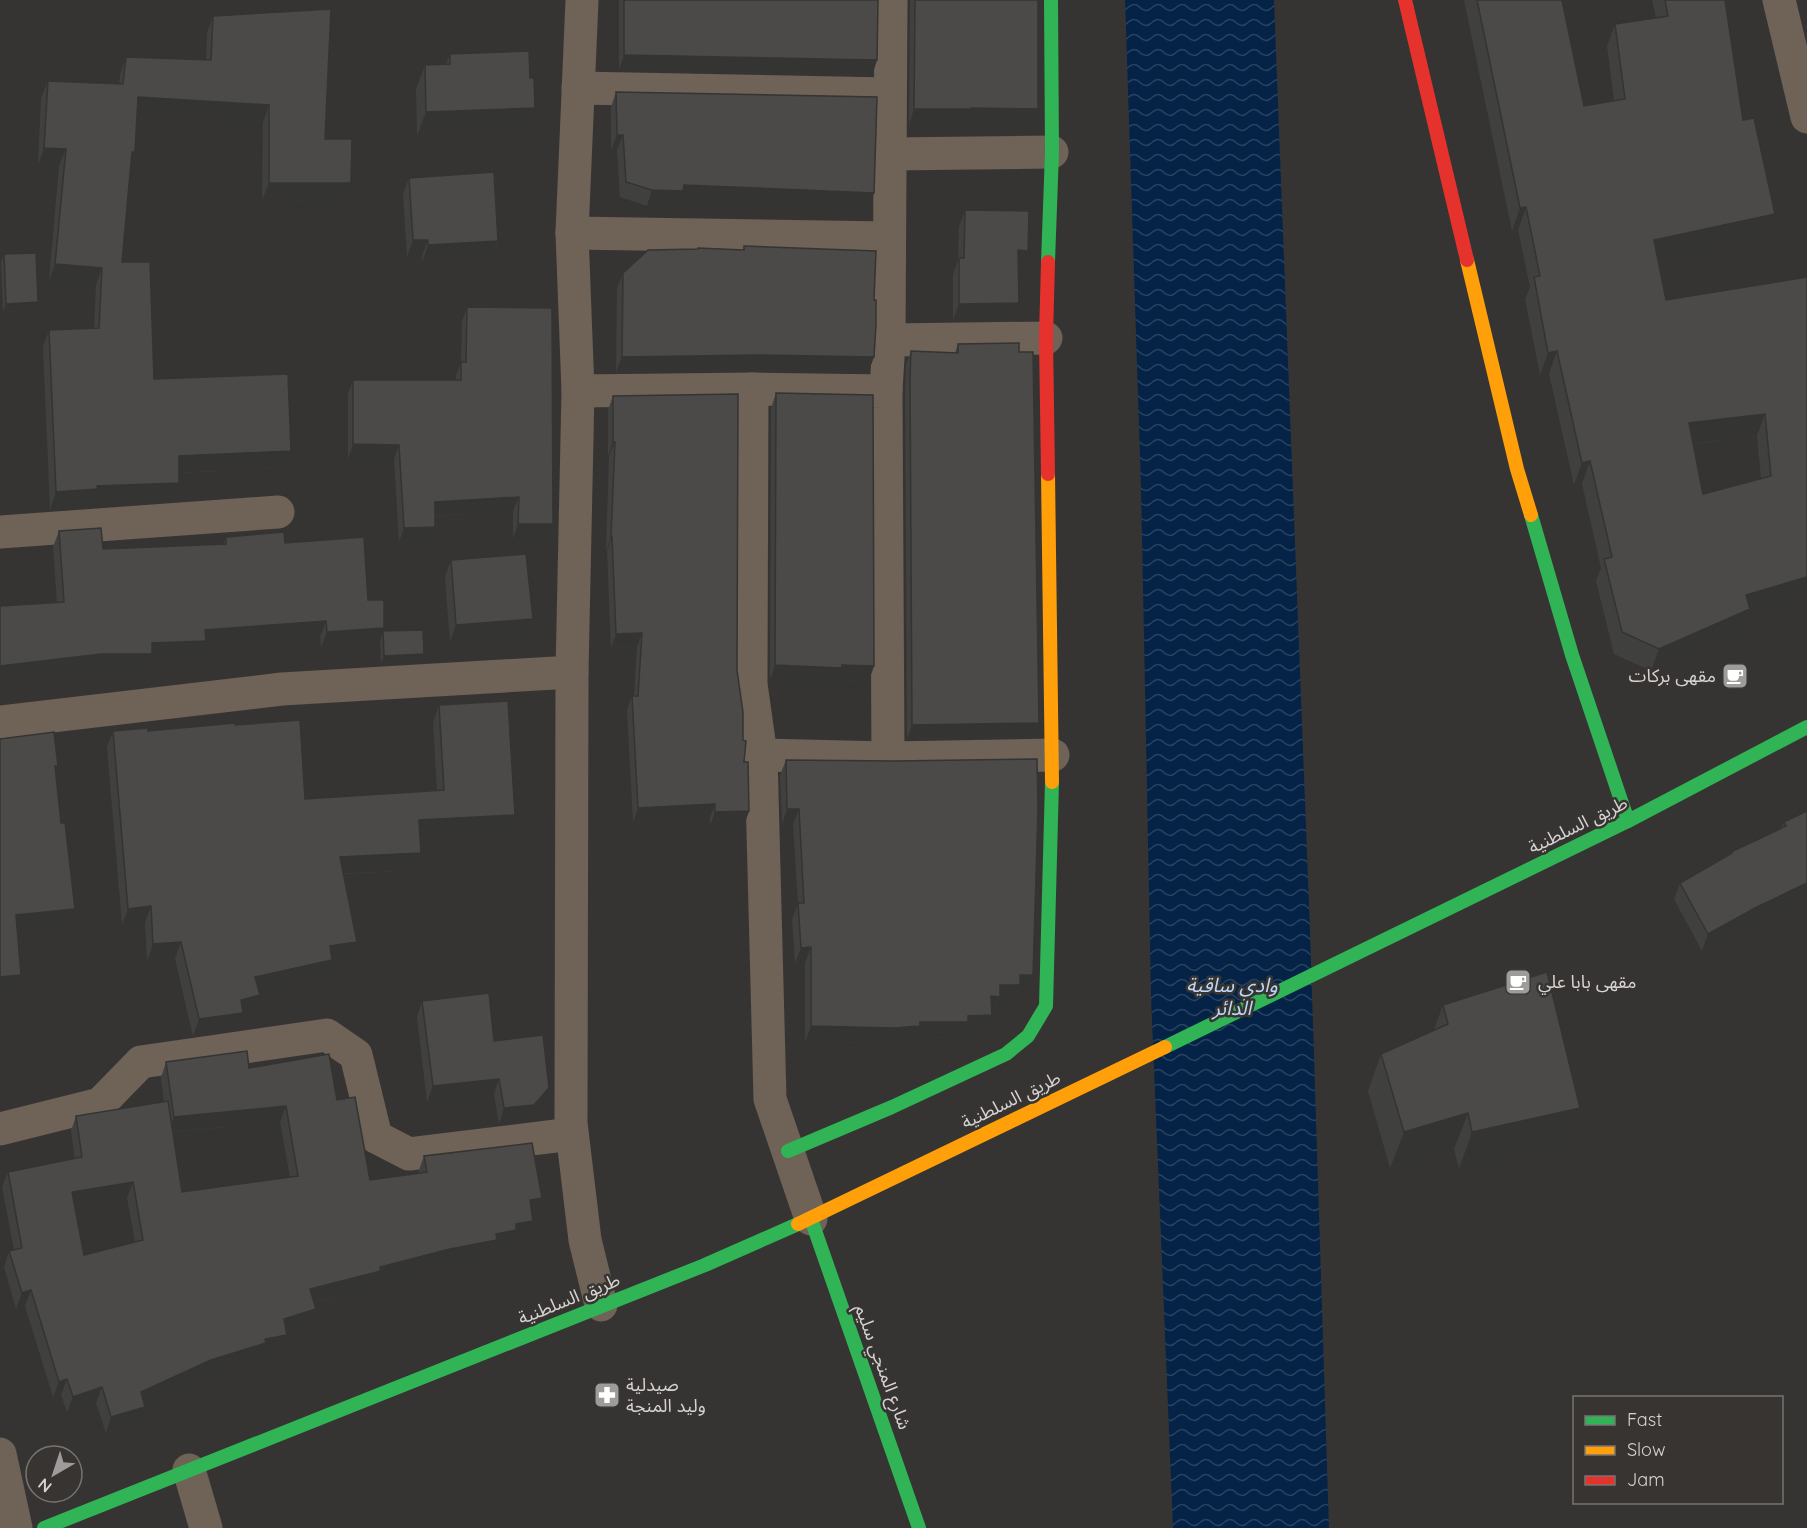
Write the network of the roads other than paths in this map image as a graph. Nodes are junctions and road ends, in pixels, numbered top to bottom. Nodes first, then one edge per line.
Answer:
1 (582, 0) edge
2 (891, 0) edge
3 (1051, 0) edge
4 (1405, 0) edge
5 (1779, 0) edge
6 (578, 88) junction
7 (890, 94) junction
8 (1807, 117) edge
9 (1052, 152) junction
10 (889, 154) junction
11 (572, 233) junction
12 (889, 237) junction
13 (1046, 338) junction
14 (889, 340) junction
15 (752, 389) junction
16 (578, 391) junction
17 (886, 391) junction
18 (278, 512) dead end
19 (0, 532) edge
20 (572, 672) junction
21 (0, 722) edge
22 (1807, 727) edge
23 (761, 755) junction
24 (1053, 755) junction
25 (888, 758) junction
26 (1628, 821) junction
27 (0, 1128) edge
28 (572, 1134) junction
29 (788, 1151) junction
30 (811, 1219) junction
31 (601, 1305) junction
32 (0, 1454) edge
33 (189, 1470) junction
34 (16, 1528) edge
35 (44, 1528) edge
36 (206, 1528) edge
37 (919, 1528) edge

1 - 6 street
2 - 7 street
3 - 9 main road
4 - 26 main road
5 - 8 street
6 - 7 street
6 - 11 street
7 - 10 street
9 - 10 street
9 - 13 main road
10 - 12 street
11 - 12 street
11 - 16 street
12 - 14 street
13 - 14 street
13 - 24 main road
14 - 17 street
15 - 16 street
15 - 17 street
15 - 23 street
16 - 20 street
17 - 25 street
18 - 19 street
20 - 21 street
20 - 28 street
22 - 26 main road, طريق السلطنية
23 - 25 street
23 - 29 street
24 - 25 street
24 - 29 main road
26 - 30 main road, طريق السلطنية
27 - 28 street
28 - 31 street
29 - 30 street
30 - 31 main road, طريق السلطنية
30 - 37 main road, شارع المنجي سليم
31 - 33 main road, طريق السلطنية
32 - 34 street
33 - 35 main road, طريق السلطنية
33 - 36 street

